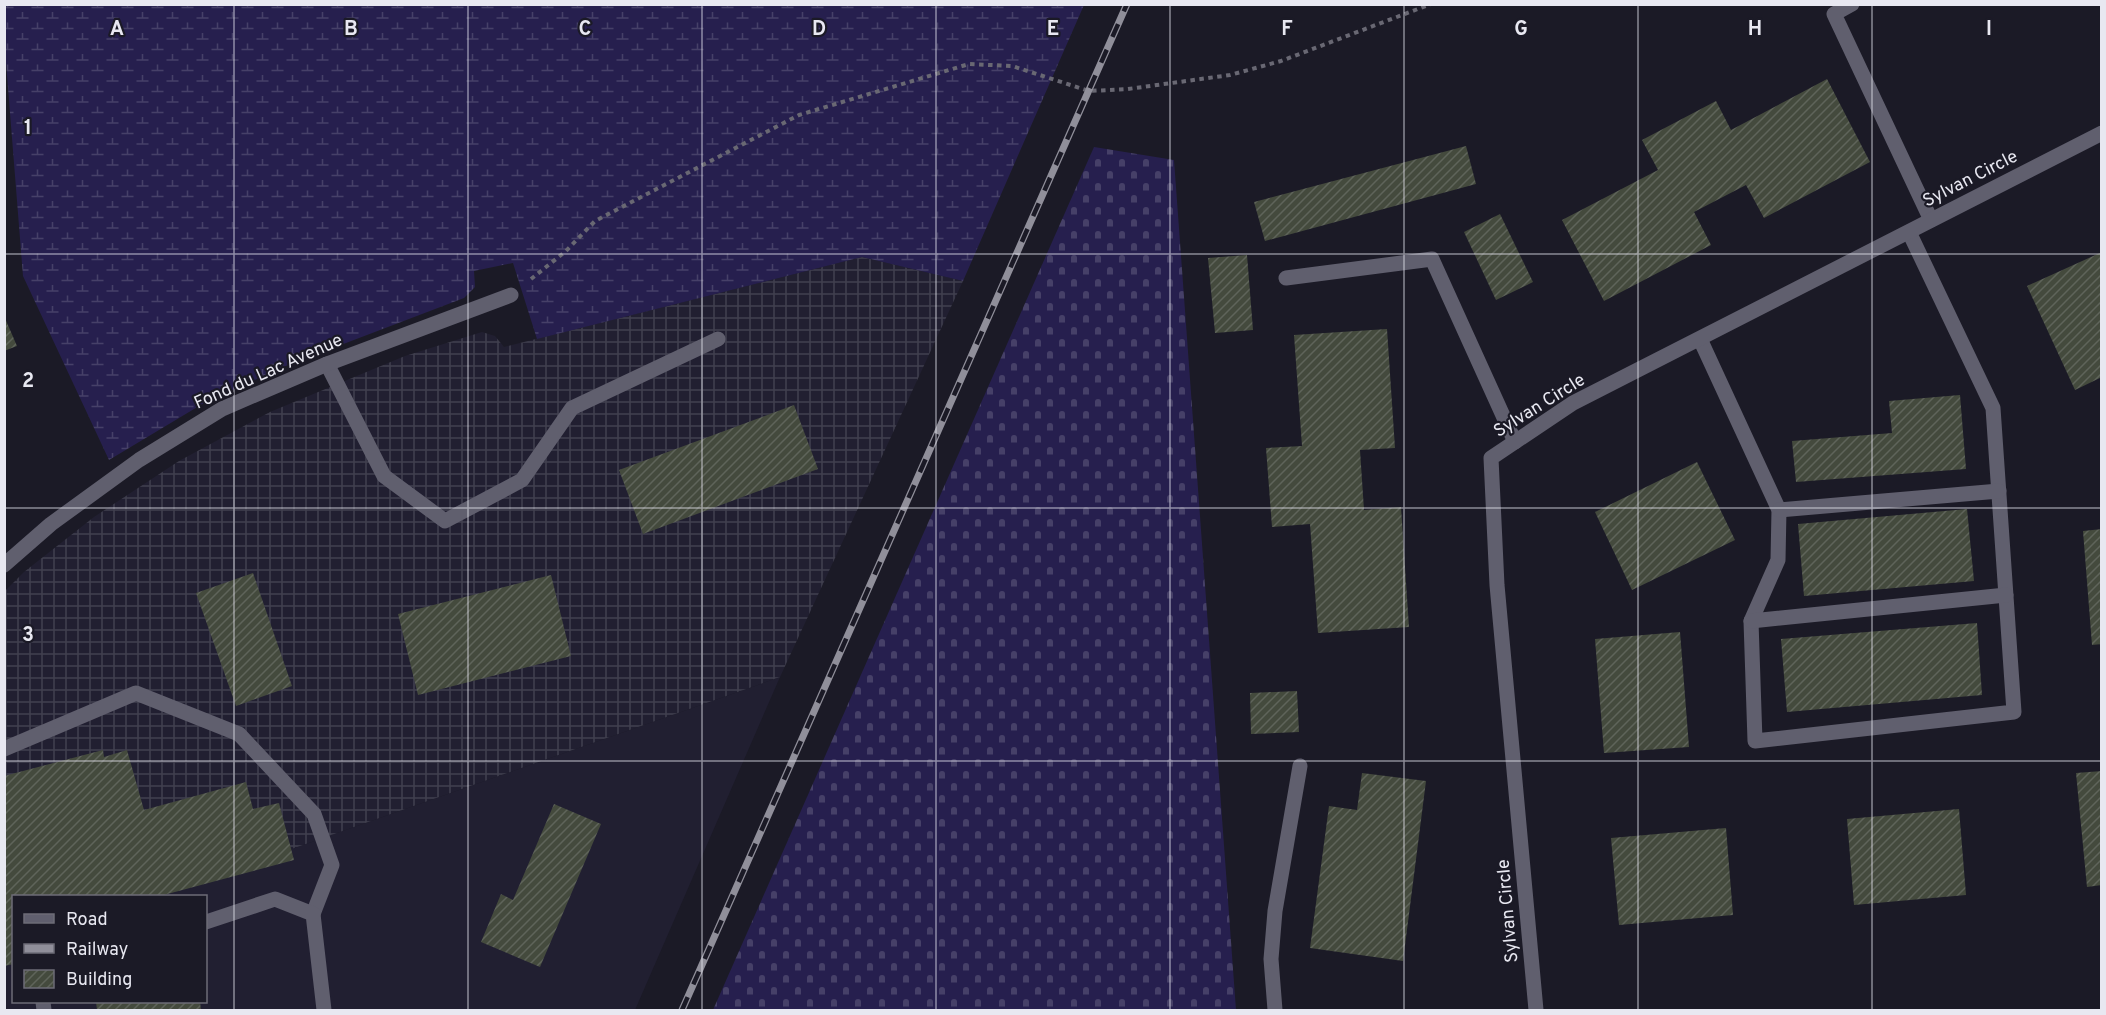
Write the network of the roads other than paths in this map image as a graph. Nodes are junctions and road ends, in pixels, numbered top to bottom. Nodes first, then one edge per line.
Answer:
1 (1852, 4) edge
2 (2102, 133) edge
3 (1931, 220) junction
4 (1909, 232) junction
5 (1286, 278) dead end
6 (511, 295) road end
7 (718, 339) dead end
8 (1700, 339) junction
9 (327, 364) junction
10 (1515, 442) junction
11 (1999, 491) junction
12 (1779, 510) junction
13 (4, 565) edge
14 (2006, 595) junction
15 (1751, 621) junction
16 (4, 748) edge
17 (1300, 766) dead end
18 (313, 914) junction
19 (207, 922) edge
20 (324, 1011) edge
21 (1275, 1011) edge
22 (1536, 1011) edge

1 - 3 street
2 - 3 street, Sylvan Circle
3 - 4 street, Sylvan Circle
4 - 8 street, Sylvan Circle
4 - 11 street
5 - 10 street
6 - 9 street, Fond du Lac Avenue
7 - 9 street
8 - 10 street, Sylvan Circle
8 - 12 street
9 - 13 street, Fond du Lac Avenue
10 - 22 street, Sylvan Circle
11 - 12 street
11 - 14 street
12 - 15 street
14 - 15 street
14 - 15 street
16 - 18 street
17 - 21 street
18 - 19 street
18 - 20 street

